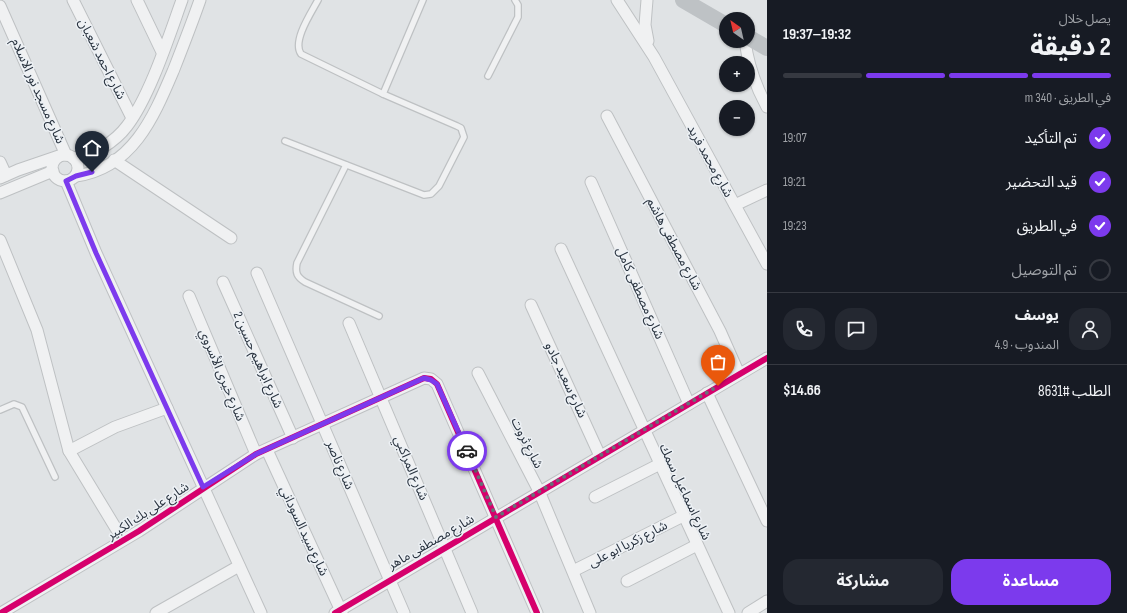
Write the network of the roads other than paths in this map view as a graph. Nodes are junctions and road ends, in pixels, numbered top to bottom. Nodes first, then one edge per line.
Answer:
1 (72, 0) edge
2 (137, 0) edge
3 (182, 0) edge
4 (200, 0) edge
5 (318, 0) edge
6 (423, 0) edge
7 (514, 0) edge
8 (617, 0) edge
9 (647, 0) edge
10 (682, 0) edge
11 (0, 6) edge
12 (719, 20) edge
13 (755, 41) edge
14 (746, 48) edge
15 (767, 48) edge
16 (162, 52) junction
17 (654, 57) junction
18 (488, 76) dead end
19 (383, 94) junction
20 (767, 107) edge
21 (607, 116) dead end
22 (132, 118) junction
23 (285, 141) dead end
24 (66, 156) junction
25 (114, 160) junction
26 (0, 162) edge
27 (346, 165) junction
28 (53, 171) junction
29 (3, 176) edge
30 (71, 178) junction
31 (591, 182) dead end
32 (767, 190) edge
33 (0, 193) edge
34 (735, 205) junction
35 (230, 238) dead end
36 (0, 240) edge
37 (561, 249) dead end
38 (767, 264) edge
39 (257, 273) dead end
40 (223, 282) dead end
41 (189, 296) dead end
42 (531, 305) dead end
43 (379, 316) dead end
44 (349, 323) dead end
45 (767, 358) edge
46 (478, 373) dead end
47 (739, 374) junction
48 (707, 393) junction
49 (381, 397) junction
50 (689, 404) junction
51 (167, 408) junction
52 (0, 410) edge
53 (322, 425) junction
54 (645, 430) junction
55 (292, 438) junction
56 (69, 451) junction
57 (261, 452) junction
58 (600, 456) junction
59 (660, 464) junction
60 (55, 477) dead end
61 (203, 487) junction
62 (539, 491) junction
63 (595, 497) dead end
64 (683, 516) junction
65 (496, 517) junction
66 (767, 521) edge
67 (124, 540) junction
68 (697, 545) junction
69 (445, 547) junction
70 (240, 566) junction
71 (573, 571) junction
72 (389, 580) junction
73 (627, 581) dead end
74 (767, 601) edge
75 (339, 612) edge
76 (1, 613) edge
77 (156, 613) edge
78 (261, 613) edge
79 (404, 613) edge
80 (472, 613) edge
81 (537, 613) edge
82 (590, 613) edge
83 (729, 613) edge
84 (748, 613) edge

1 - 22 street, شارع احمد شعبان
2 - 16 street
3 - 16 street
4 - 25 street
5 - 19 lane
6 - 19 lane
7 - 18 lane
8 - 17 street, شارع محمد فريد
9 - 17 street, شارع محمد فريد
10 - 12 main road
11 - 24 street, شارع مسجد نور الاسلام
13 - 15 main road
14 - 20 street
16 - 22 street
17 - 34 street, شارع محمد فريد
19 - 27 lane
21 - 47 street, شارع مصطفى هاشم
22 - 24 street
23 - 27 lane
24 - 28 street
24 - 29 street
24 - 30 street
25 - 30 street
25 - 35 street
26 - 29 street
27 - 43 lane
28 - 30 street
28 - 33 street
30 - 51 street
31 - 50 street, شارع مصطفى كامل
32 - 34 street
34 - 38 street, شارع محمد فريد
36 - 56 street
37 - 54 street, شارع اسماعيل سمك
39 - 53 street, شارع ناصر
40 - 55 street, شارع ابراهيم حسين 2
41 - 57 street, شارع خيرى الأسروي
42 - 58 street, شارع سعيد جادو
44 - 49 street, شارع المراكبي
45 - 47 street, شارع مصطفى ماهر
46 - 62 street, شارع ثروت
47 - 48 street, شارع مصطفى ماهر
48 - 50 street, شارع مصطفى ماهر
48 - 66 street
49 - 53 street, شارع على بك الكبير
49 - 65 street, شارع على بك الكبير
49 - 69 street, شارع المراكبي
50 - 54 street, شارع مصطفى ماهر
51 - 56 street
51 - 61 street
52 - 60 lane
53 - 55 street, شارع على بك الكبير
53 - 72 street, شارع ناصر
54 - 58 street, شارع مصطفى ماهر
54 - 59 street, شارع اسماعيل سمك
55 - 57 street, شارع على بك الكبير
56 - 67 street
57 - 61 street, شارع على بك الكبير
57 - 75 street, شارع سيد السوداني
58 - 62 street, شارع مصطفى ماهر
59 - 63 street
59 - 64 street, شارع اسماعيل سمك
61 - 67 street, شارع على بك الكبير
61 - 70 street
62 - 65 street, شارع مصطفى ماهر
62 - 71 street, شارع ثروت
64 - 68 street, شارع اسماعيل سمك
64 - 71 street, شارع زكريا ابو على
65 - 69 street, شارع مصطفى ماهر
65 - 81 street
67 - 76 street, شارع على بك الكبير
68 - 73 street
68 - 83 street, شارع اسماعيل سمك
69 - 72 street, شارع مصطفى ماهر
69 - 80 street, شارع المراكبي
70 - 77 street
70 - 78 street
71 - 82 street, شارع ثروت
72 - 75 street, شارع مصطفى ماهر
72 - 79 street, شارع ناصر
74 - 84 street

